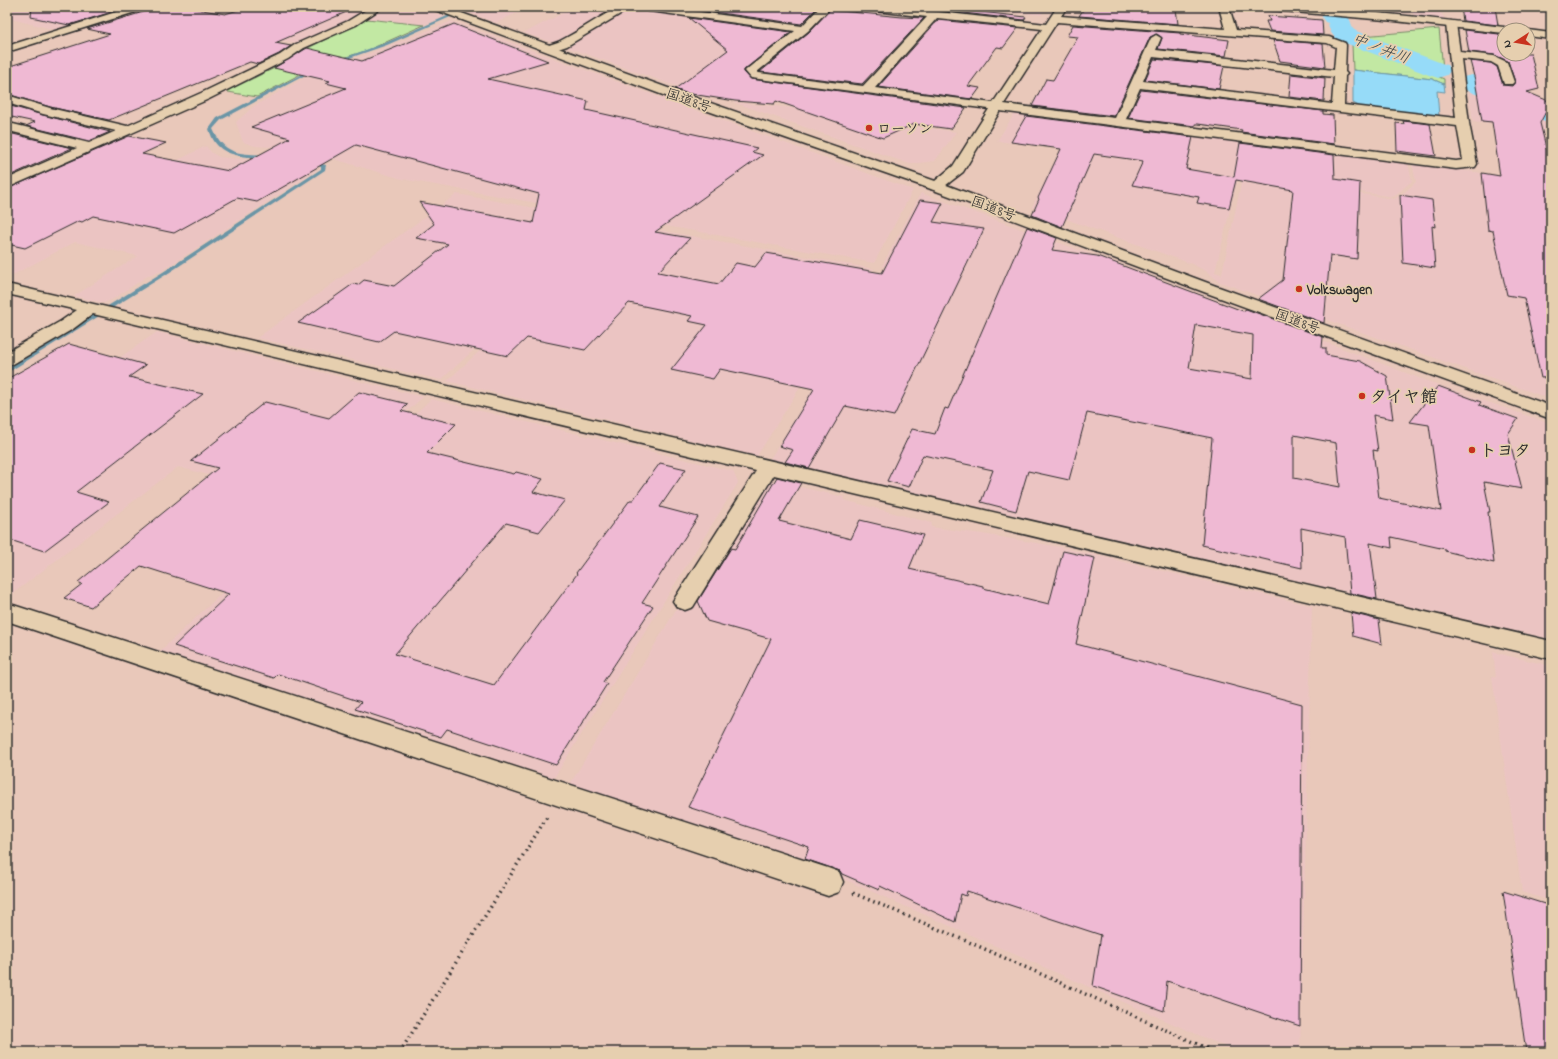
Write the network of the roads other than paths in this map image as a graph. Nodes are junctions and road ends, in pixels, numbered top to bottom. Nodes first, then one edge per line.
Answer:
1 (142, 7) edge
2 (378, 7) edge
3 (436, 7) edge
4 (627, 7) edge
5 (642, 7) edge
6 (826, 7) edge
7 (868, 7) edge
8 (1062, 7) edge
9 (1224, 7) edge
10 (1272, 7) edge
11 (934, 15) junction
12 (1052, 23) junction
13 (1452, 24) junction
14 (1160, 27) junction
15 (804, 29) junction
16 (1496, 29) edge
17 (1231, 32) junction
18 (1536, 34) edge
19 (1551, 36) edge
20 (7, 49) edge
21 (549, 49) junction
22 (1150, 53) junction
23 (1455, 55) junction
24 (1341, 74) junction
25 (1508, 82) dead end
26 (1135, 84) junction
27 (867, 89) junction
28 (7, 99) edge
29 (997, 106) junction
30 (1338, 108) junction
31 (1119, 122) junction
32 (1463, 123) junction
33 (7, 129) edge
34 (129, 130) junction
35 (89, 147) junction
36 (7, 184) edge
37 (936, 186) junction
38 (7, 289) edge
39 (99, 310) junction
40 (7, 360) edge
41 (1551, 412) edge
42 (769, 468) junction
43 (685, 601) dead end
44 (7, 612) edge
45 (1551, 650) edge
46 (828, 882) road end

1 - 20 main road
2 - 34 main road
3 - 21 main road, 国道8号
4 - 21 main road
5 - 15 main road
6 - 15 main road
7 - 11 main road
8 - 12 main road
9 - 17 main road
10 - 13 main road
11 - 12 main road
11 - 27 main road
12 - 14 main road
12 - 29 main road
13 - 16 main road
13 - 23 main road
14 - 17 main road
14 - 22 main road
15 - 27 main road
17 - 24 main road
18 - 19 main road
21 - 37 main road, 国道8号
22 - 24 main road
22 - 26 main road
23 - 25 main road
23 - 32 main road
24 - 30 main road
26 - 30 main road
26 - 31 main road
27 - 29 main road
28 - 34 main road
29 - 31 main road
29 - 37 main road
30 - 32 main road
31 - 32 main road
33 - 35 main road
34 - 35 main road
35 - 36 main road
37 - 41 main road, 国道8号
38 - 39 main road
39 - 40 main road
39 - 42 main road
42 - 43 main road
42 - 45 main road
44 - 46 main road

